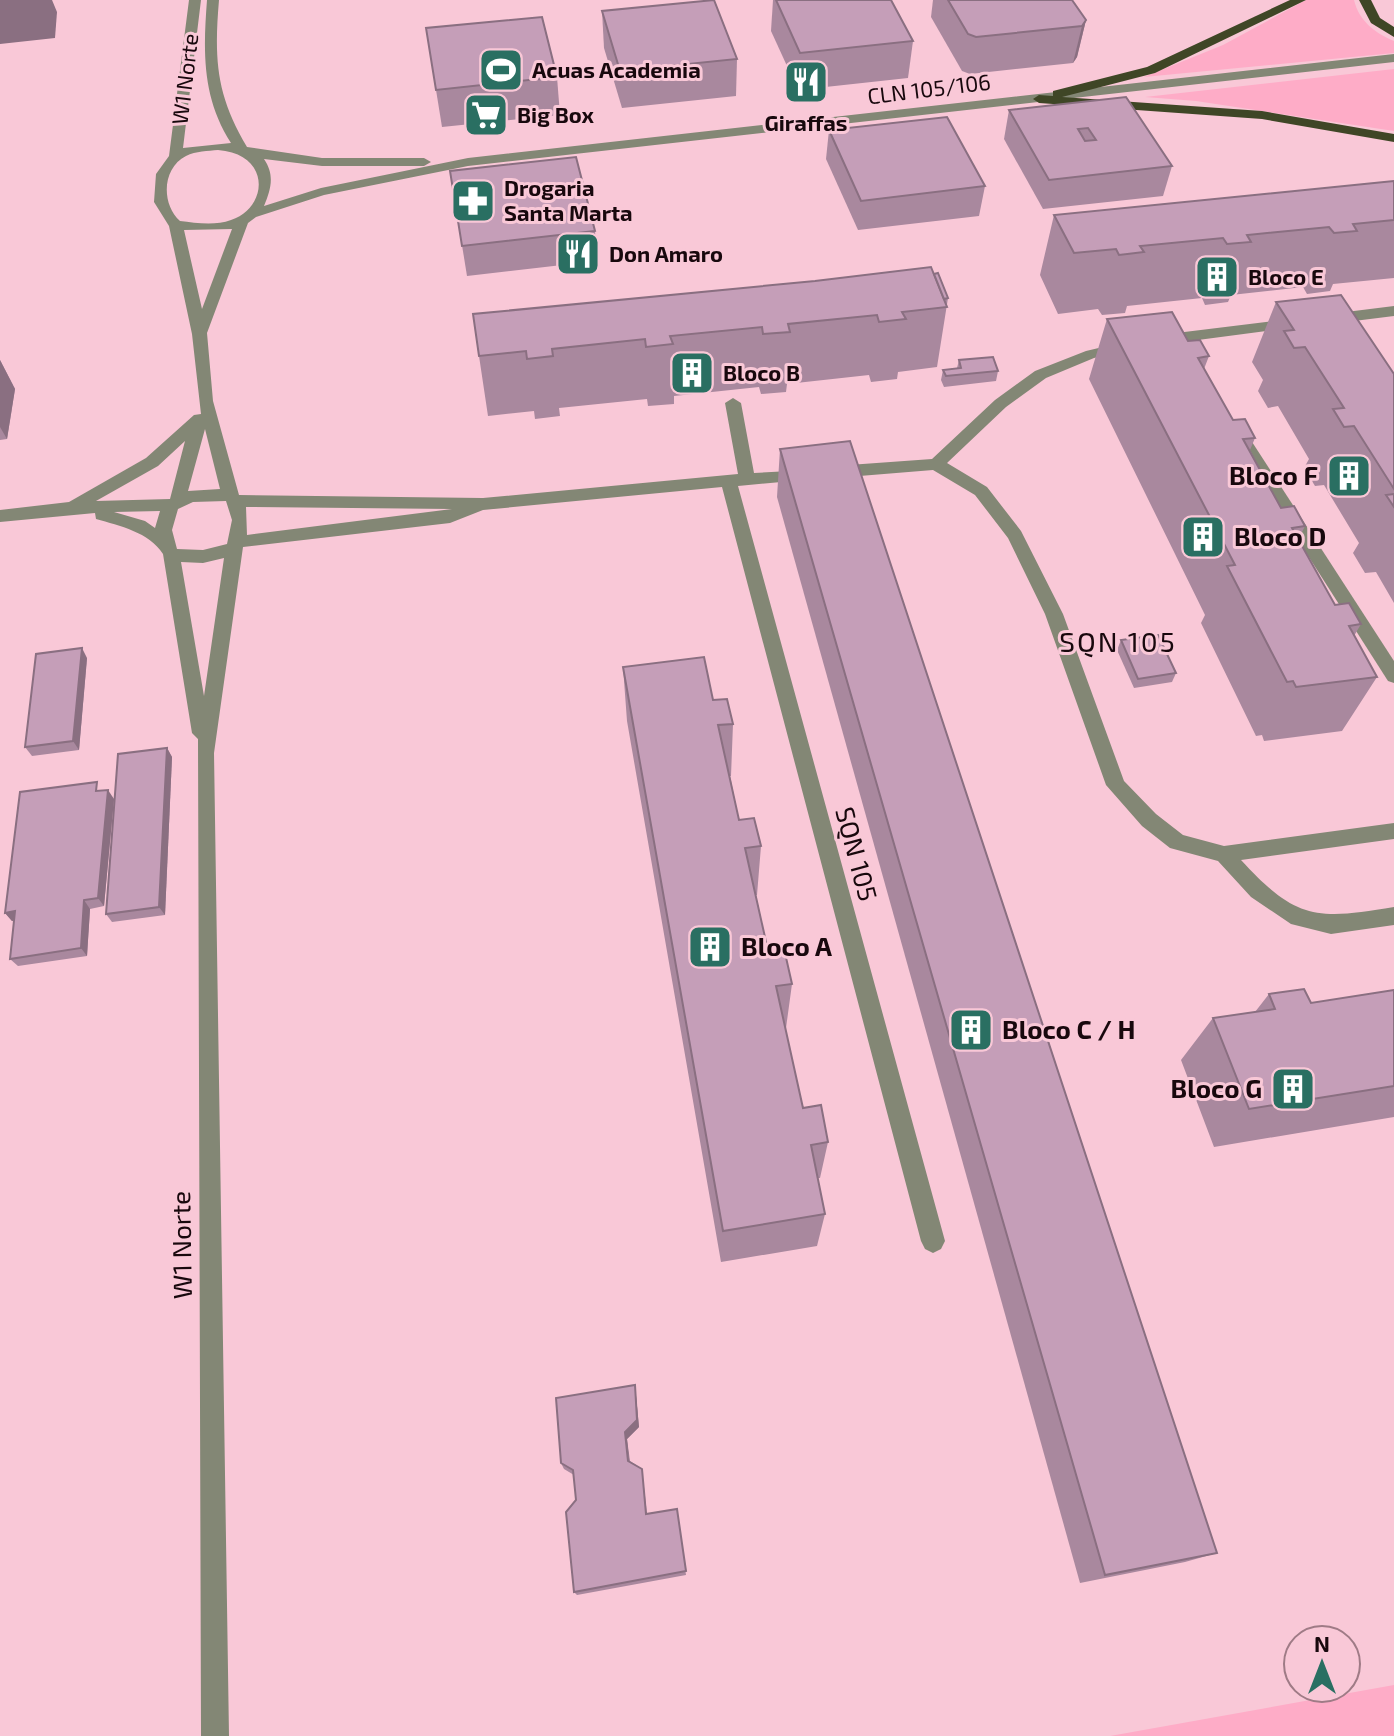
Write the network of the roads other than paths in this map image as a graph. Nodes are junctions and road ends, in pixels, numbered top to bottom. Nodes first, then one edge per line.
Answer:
1 (195, 0) edge
2 (213, 0) edge
3 (1300, 0) edge
4 (1365, 0) edge
5 (1394, 33) edge
6 (1394, 58) edge
7 (1041, 99) junction
8 (1394, 138) edge
9 (247, 151) junction
10 (175, 158) junction
11 (468, 162) junction
12 (247, 217) junction
13 (176, 225) junction
14 (1394, 311) edge
15 (200, 334) junction
16 (205, 401) junction
17 (733, 403) dead end
18 (1227, 415) edge
19 (200, 419) junction
20 (936, 464) junction
21 (738, 480) junction
22 (233, 498) junction
23 (175, 502) junction
24 (483, 504) junction
25 (70, 508) junction
26 (0, 516) edge
27 (235, 545) junction
28 (167, 548) junction
29 (1394, 676) edge
30 (205, 753) junction
31 (1394, 831) edge
32 (1224, 854) junction
33 (1394, 916) edge
34 (933, 1241) dead end
35 (215, 1736) edge

1 - 10 street, W1 Norte
2 - 9 street, W1 Norte
3 - 7 main road
4 - 5 main road
6 - 7 street, CLN 105/106
7 - 8 main road
7 - 11 street, CLN 105/106
9 - 10 street
9 - 11 street, CLN 105/106
9 - 12 street
10 - 13 street
11 - 12 street, CLN 105/106
12 - 13 street
12 - 15 street
13 - 15 street
14 - 20 street
15 - 16 street
16 - 19 street
16 - 22 street
17 - 21 street, SQN 105
18 - 29 street
19 - 23 street
19 - 25 street
20 - 21 street
20 - 32 street
21 - 24 street
21 - 34 street, SQN 105
22 - 23 street
22 - 24 street
22 - 27 street
23 - 25 street
23 - 28 street
24 - 27 street
25 - 26 street
25 - 28 street
27 - 28 street
27 - 30 street, W1 Norte
28 - 30 street, W1 Norte
30 - 35 street, W1 Norte
31 - 32 street
32 - 33 street

